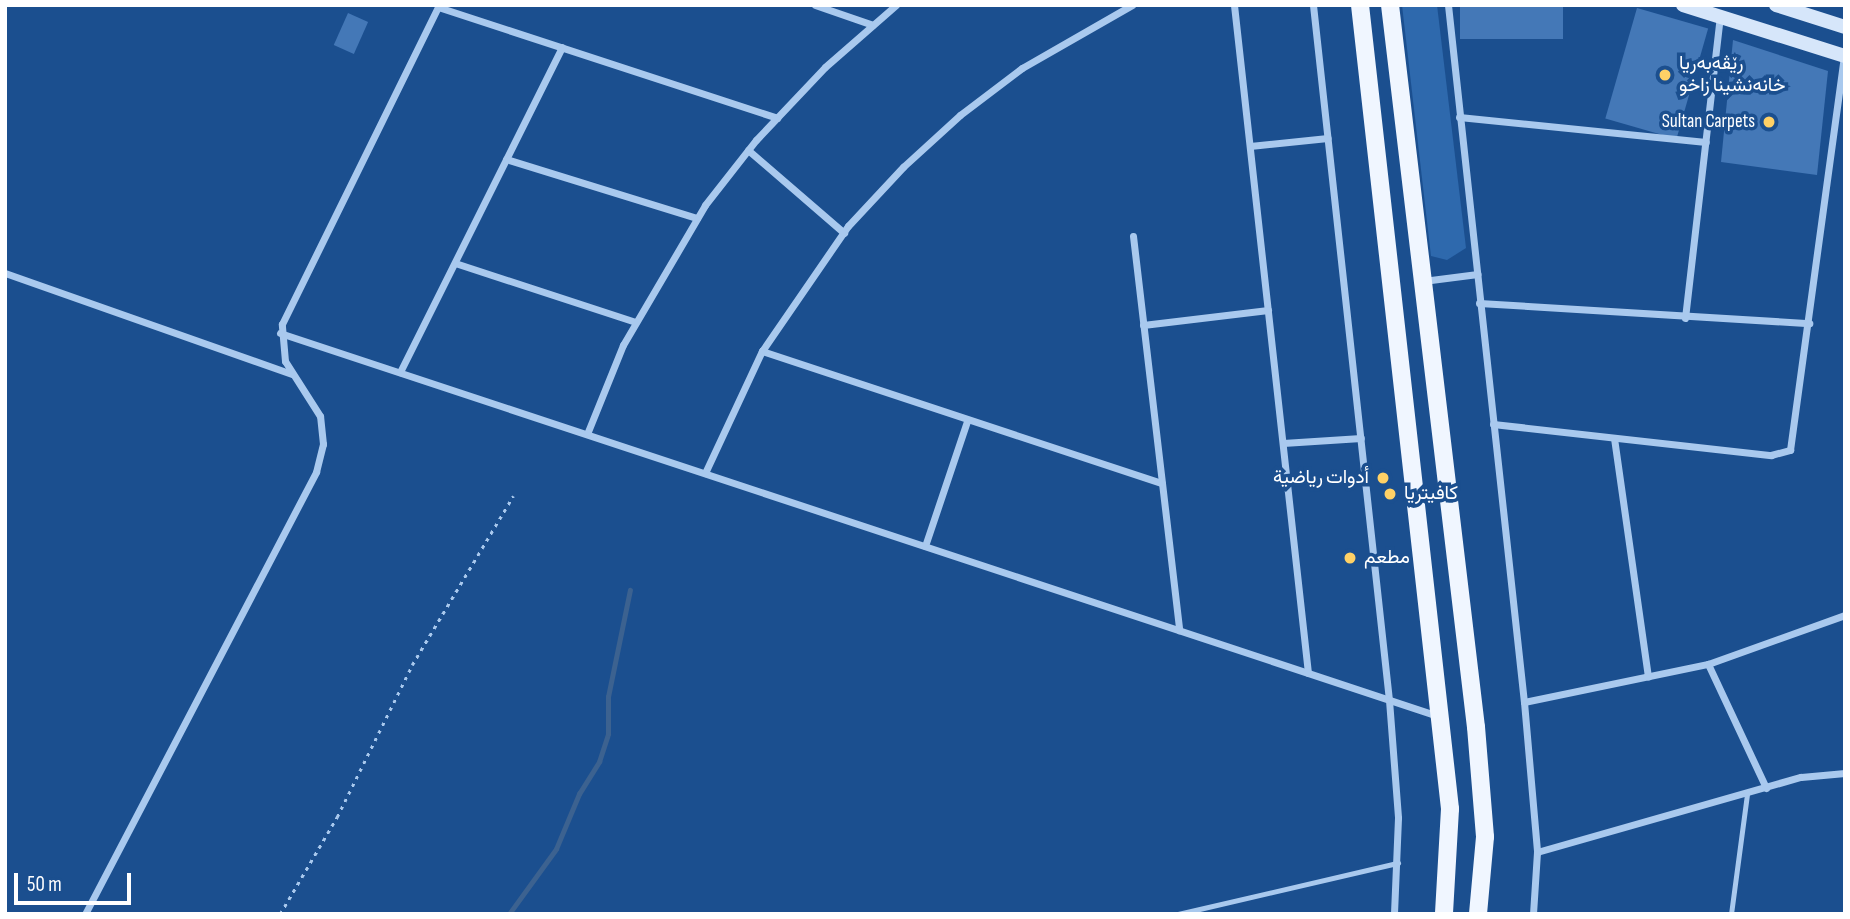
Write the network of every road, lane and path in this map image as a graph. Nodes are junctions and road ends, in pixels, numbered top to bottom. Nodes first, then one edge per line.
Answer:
1 (815, 5) edge
2 (896, 5) edge
3 (1132, 5) edge
4 (1234, 5) edge
5 (1314, 5) edge
6 (1360, 5) edge
7 (1390, 5) edge
8 (1448, 5) edge
9 (1683, 5) edge
10 (1776, 5) edge
11 (439, 6) edge
12 (1800, 8) edge
13 (1720, 16) junction
14 (873, 25) junction
15 (1845, 27) edge
16 (562, 47) junction
17 (1844, 55) edge
18 (1459, 117) junction
19 (777, 118) junction
20 (1328, 138) junction
21 (1706, 142) junction
22 (1250, 146) junction
23 (748, 150) junction
24 (506, 159) junction
25 (697, 218) junction
26 (844, 233) junction
27 (1133, 236) dead end
28 (455, 263) junction
29 (5, 273) edge
30 (1478, 274) junction
31 (1422, 282) junction
32 (1479, 303) junction
33 (1268, 310) junction
34 (1685, 318) junction
35 (636, 322) junction
36 (1810, 323) junction
37 (1143, 326) junction
38 (280, 332) junction
39 (762, 351) junction
40 (400, 372) junction
41 (292, 374) junction
42 (967, 421) junction
43 (1493, 424) junction
44 (587, 434) junction
45 (1361, 438) junction
46 (1614, 438) junction
47 (1283, 443) junction
48 (705, 473) junction
49 (1162, 483) junction
50 (513, 496) dead end
51 (925, 546) junction
52 (1845, 615) edge
53 (1179, 630) junction
54 (1708, 664) junction
55 (1308, 673) junction
56 (1648, 677) junction
57 (1389, 700) junction
58 (1524, 702) junction
59 (1438, 716) junction
60 (1845, 773) edge
61 (1766, 788) junction
62 (1747, 794) junction
63 (1538, 852) junction
64 (1398, 863) junction
65 (85, 914) edge
66 (280, 914) edge
67 (1178, 914) edge
68 (1394, 914) edge
69 (1444, 914) edge
70 (1478, 914) edge
71 (1533, 914) edge
72 (1731, 914) edge

1 - 14 street
2 - 14 street
3 - 26 street
4 - 22 street
5 - 20 street
6 - 59 main road
7 - 31 main road
8 - 18 street
9 - 13 main road
10 - 12 main road
11 - 16 street
11 - 38 street
12 - 15 main road
13 - 17 main road
13 - 21 street
14 - 19 street
16 - 19 street
16 - 24 street
17 - 36 street
18 - 21 street
18 - 30 street
19 - 23 street
20 - 22 street
20 - 45 street
21 - 34 street
22 - 33 street
23 - 25 street
23 - 26 street
24 - 25 street
24 - 28 street
25 - 35 street
26 - 39 street
27 - 37 street
28 - 35 street
28 - 40 street
29 - 41 street
30 - 31 street
30 - 32 street
31 - 70 main road
32 - 34 street
32 - 43 street
33 - 37 street
33 - 47 street
34 - 36 street
35 - 44 street
36 - 46 street
37 - 49 street
38 - 40 street
38 - 41 street
39 - 42 street
39 - 48 street
40 - 44 street
41 - 65 street
42 - 49 street
42 - 51 street
43 - 46 street
43 - 58 street
44 - 48 street
45 - 47 street
45 - 57 street
46 - 56 street
47 - 55 street
48 - 51 street
49 - 53 street
50 - 66 path
51 - 53 street
52 - 54 street
53 - 55 street
54 - 56 street
54 - 61 street
55 - 57 street
56 - 58 street
57 - 59 street
57 - 64 street
58 - 63 street
59 - 69 main road
60 - 61 street
61 - 62 street
62 - 63 street
62 - 72 lane
63 - 71 street
64 - 67 lane
64 - 68 street

